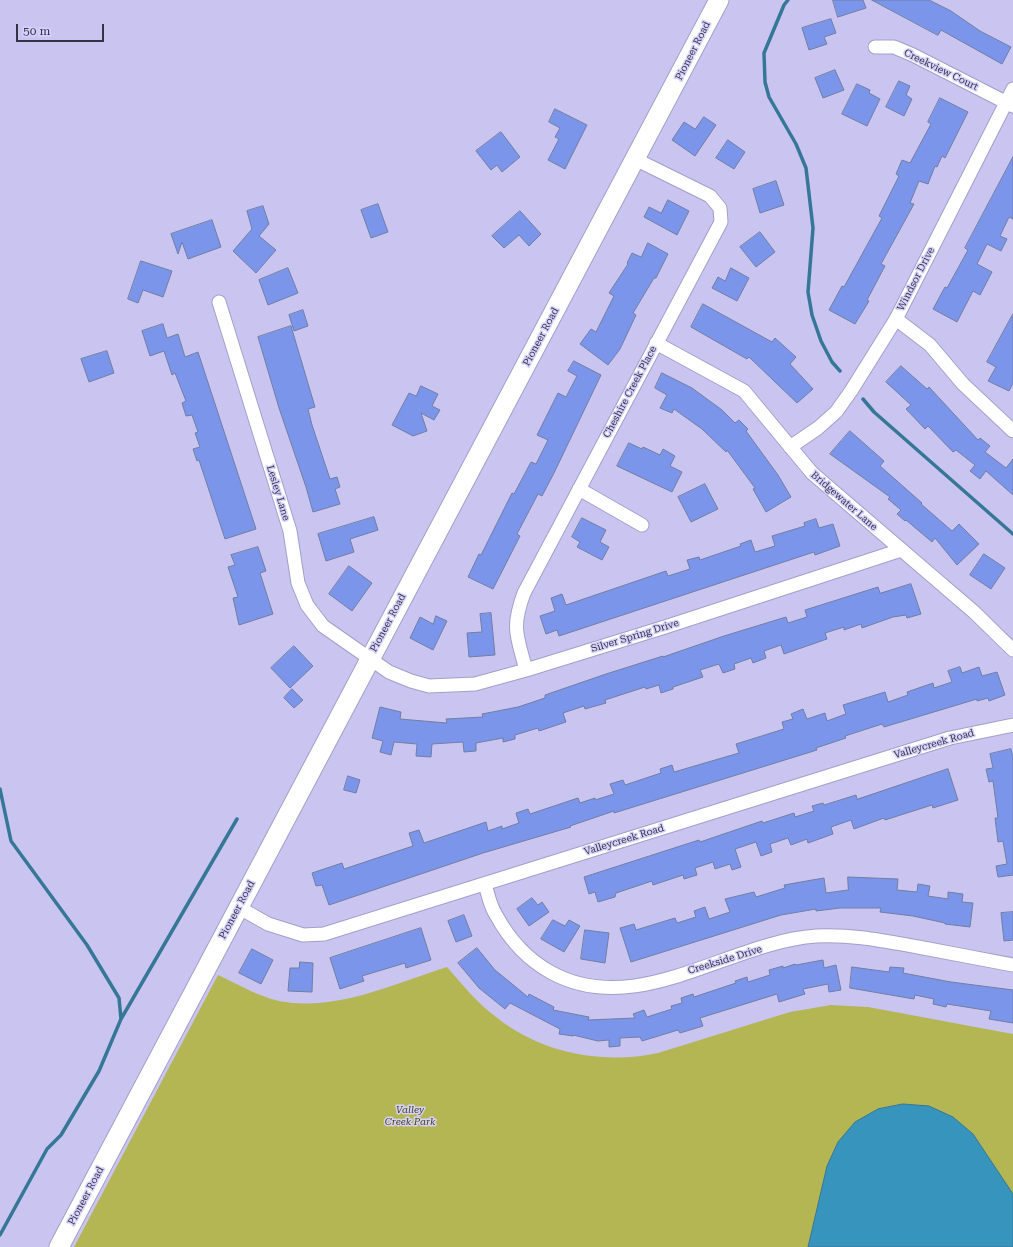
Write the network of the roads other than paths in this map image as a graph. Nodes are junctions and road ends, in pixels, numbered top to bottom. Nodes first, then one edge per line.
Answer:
1 (719, 0) edge
2 (875, 47) dead end
3 (1013, 89) edge
4 (1009, 104) edge
5 (635, 159) junction
6 (219, 302) dead end
7 (896, 319) junction
8 (656, 343) junction
9 (1013, 430) edge
10 (790, 447) junction
11 (578, 489) junction
12 (642, 525) dead end
13 (901, 550) junction
14 (1013, 650) edge
15 (370, 658) junction
16 (526, 670) junction
17 (1013, 725) edge
18 (485, 884) junction
19 (238, 907) junction
20 (1013, 965) edge
21 (59, 1247) edge

1 - 5 main road, Pioneer Road
2 - 4 street, Creekview Court
3 - 4 street, Windsor Drive
4 - 7 street, Windsor Drive
5 - 8 street, Cheshire Creek Place
5 - 15 main road, Pioneer Road
6 - 15 street, Lesley Lane
7 - 9 street
7 - 10 street, Windsor Drive
8 - 10 street, Bridgewater Lane
8 - 11 street, Cheshire Creek Place
10 - 13 street, Bridgewater Lane
11 - 12 street
11 - 16 street, Cheshire Creek Place
13 - 14 street, Bridgewater Lane
13 - 16 street, Silver Spring Drive
15 - 16 street, Silver Spring Drive
15 - 19 main road, Pioneer Road
17 - 18 street, Valleycreek Road
18 - 19 street, Valleycreek Road
18 - 20 street, Creekside Drive
19 - 21 main road, Pioneer Road

